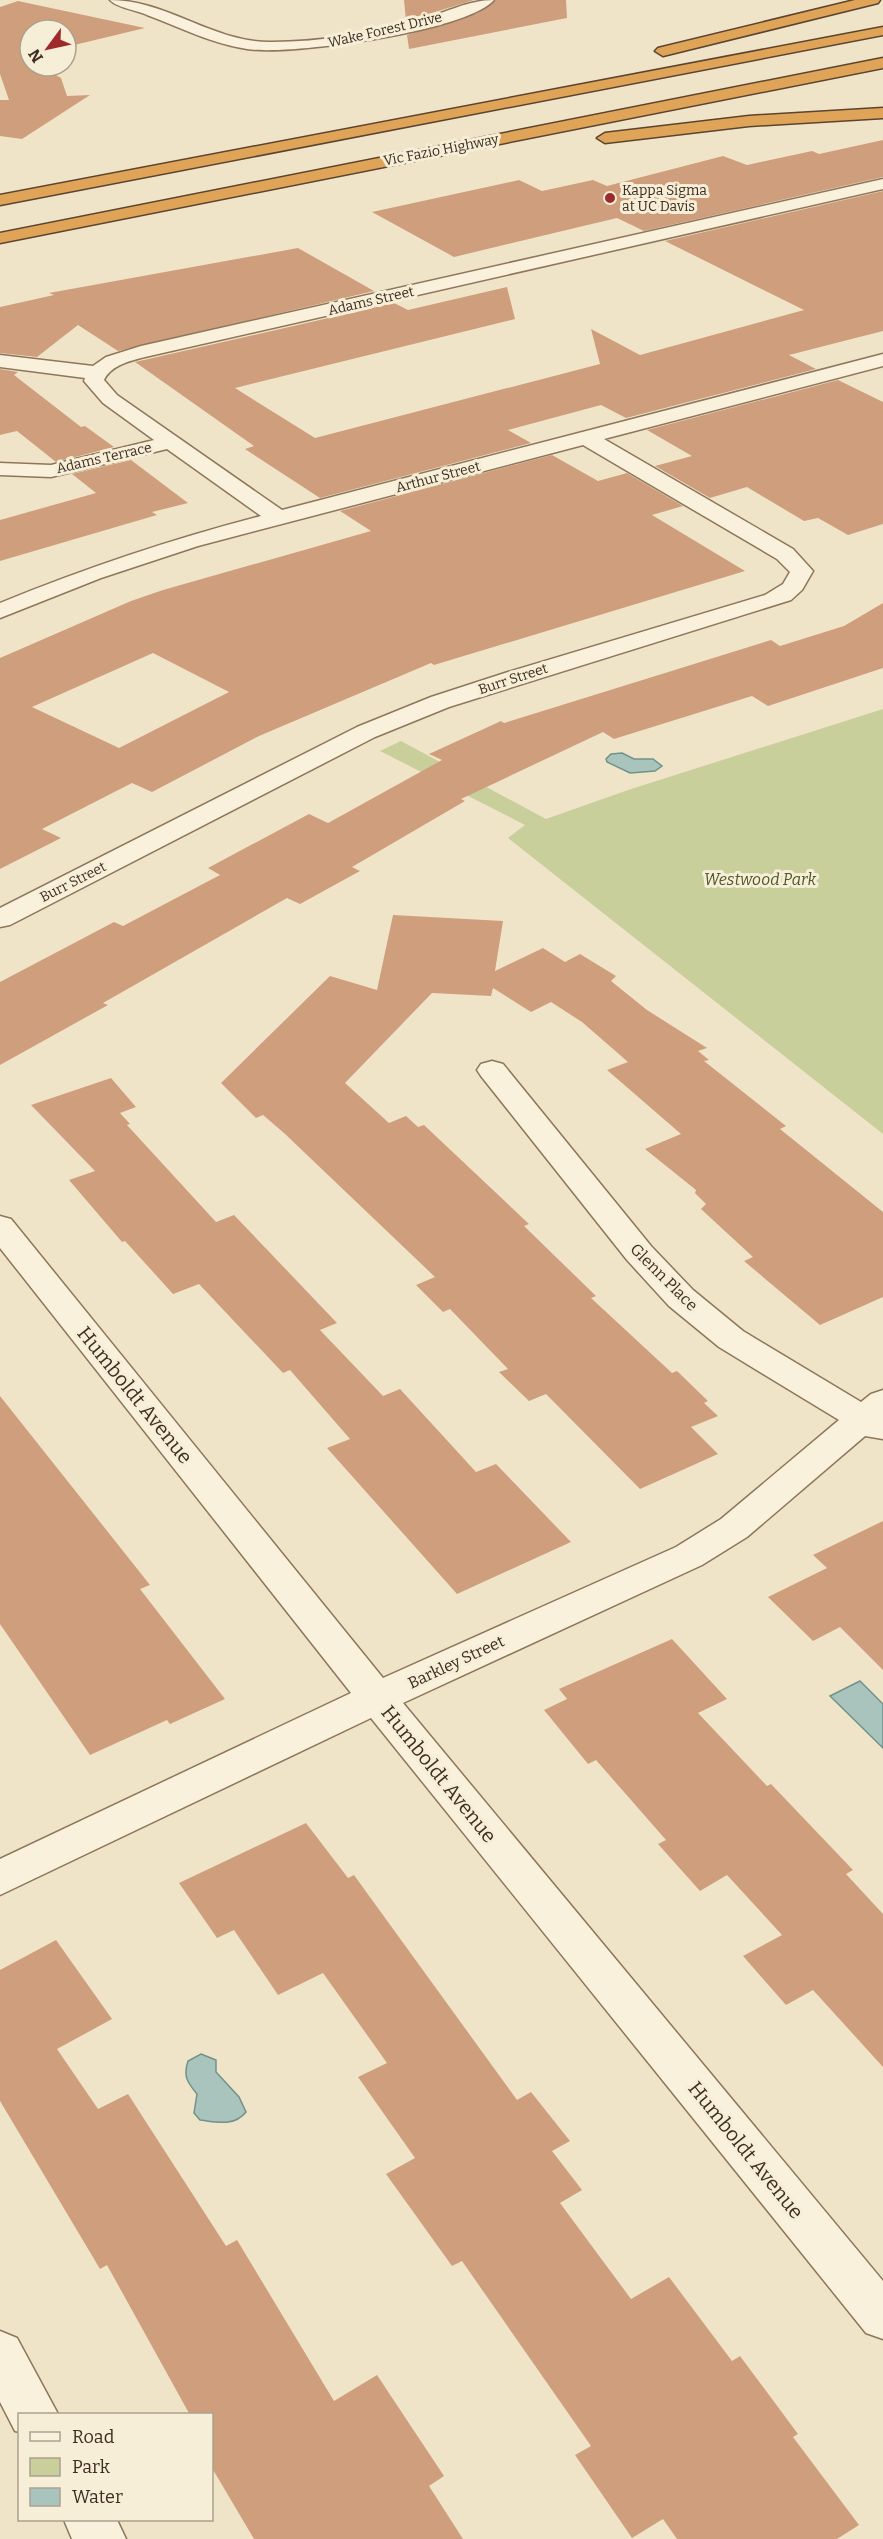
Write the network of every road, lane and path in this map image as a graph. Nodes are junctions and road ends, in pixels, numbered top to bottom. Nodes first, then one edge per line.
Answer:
1 (487, 0) edge
2 (873, 0) edge
3 (124, 1) edge
4 (883, 31) edge
5 (647, 54) dead end
6 (883, 63) edge
7 (534, 81) dead end
8 (883, 113) edge
9 (590, 140) dead end
10 (545, 147) dead end
11 (88, 183) junction
12 (883, 184) edge
13 (0, 200) edge
14 (81, 222) junction
15 (0, 238) edge
16 (883, 360) edge
17 (0, 361) edge
18 (97, 373) junction
19 (587, 438) junction
20 (171, 442) junction
21 (0, 469) edge
22 (279, 518) junction
23 (0, 611) edge
24 (0, 919) edge
25 (492, 1070) dead end
26 (0, 1226) edge
27 (876, 1417) edge
28 (377, 1698) junction
29 (0, 1878) edge
30 (883, 2317) edge
31 (0, 2354) edge
32 (32, 2413) edge
33 (91, 2521) edge
34 (100, 2539) edge

1 - 3 street, Wake Forest Drive
2 - 5 highway
4 - 11 highway
6 - 14 highway, Vic Fazio Highway
7 - 11 highway
8 - 9 highway
10 - 14 highway
11 - 13 highway
12 - 18 street, Adams Street
14 - 15 highway, Vic Fazio Highway
16 - 19 street, Arthur Street
17 - 18 street
18 - 20 street
19 - 22 street, Arthur Street
19 - 24 street, Burr Street
20 - 21 street, Adams Terrace
20 - 22 street
22 - 23 street, Arthur Street
25 - 27 street, Glenn Place
26 - 28 street, Humboldt Avenue
27 - 28 street, Barkley Street
28 - 29 street, Barkley Street
28 - 30 street, Humboldt Avenue
31 - 32 street
33 - 34 street

